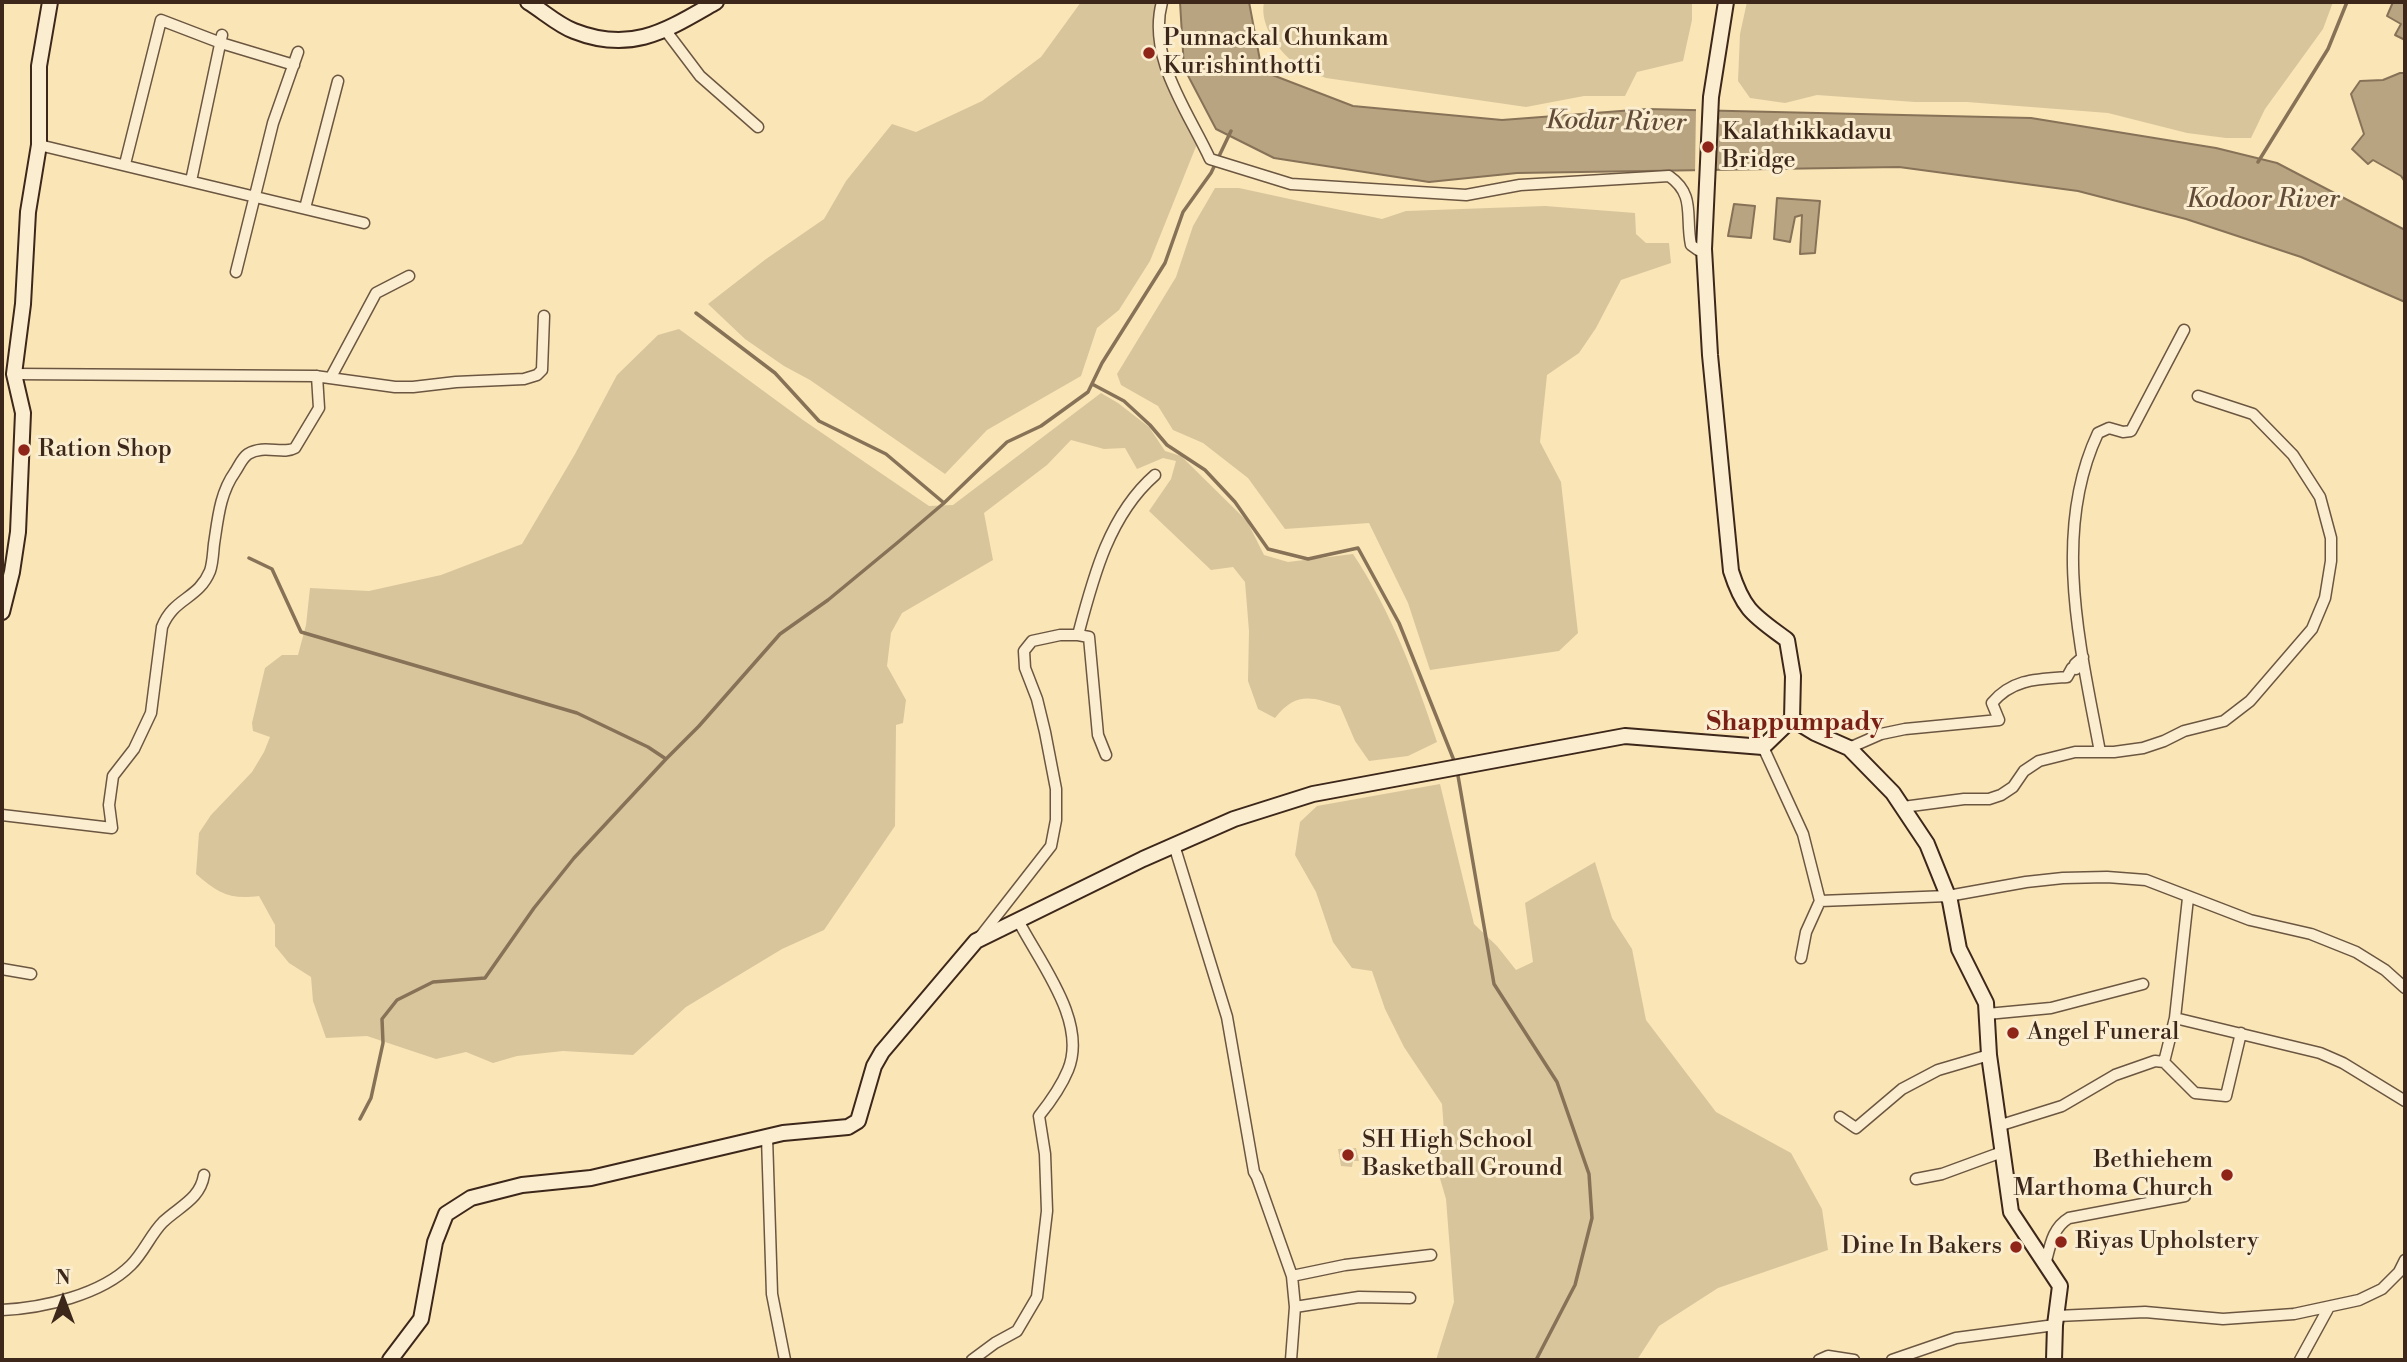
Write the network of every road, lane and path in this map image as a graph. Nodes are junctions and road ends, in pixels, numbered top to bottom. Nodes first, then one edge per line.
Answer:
1 (50, 2) edge
2 (528, 2) edge
3 (716, 2) edge
4 (1162, 2) edge
5 (1726, 2) edge
6 (666, 31) junction
7 (221, 39) junction
8 (298, 52) dead end
9 (294, 65) junction
10 (338, 82) dead end
11 (758, 127) dead end
12 (39, 145) junction
13 (125, 164) junction
14 (191, 181) junction
15 (256, 196) junction
16 (305, 208) junction
17 (364, 223) dead end
18 (1704, 249) junction
19 (236, 272) dead end
20 (409, 276) dead end
21 (544, 316) dead end
22 (2183, 330) dead end
23 (14, 374) junction
24 (317, 376) junction
25 (331, 377) junction
26 (2199, 396) dead end
27 (1155, 475) dead end
28 (2, 612) edge
29 (1078, 635) junction
30 (2083, 657) junction
31 (1792, 719) junction
32 (1763, 747) junction
33 (1849, 748) junction
34 (2100, 752) junction
35 (1105, 755) dead end
36 (1903, 807) junction
37 (2, 815) edge
38 (1174, 845) junction
39 (1948, 896) junction
40 (2188, 898) junction
41 (1820, 901) junction
42 (1018, 922) junction
43 (976, 941) junction
44 (1801, 958) dead end
45 (2, 969) edge
46 (31, 974) dead end
47 (2143, 984) dead end
48 (2405, 988) edge
49 (1986, 1014) junction
50 (2175, 1017) junction
51 (2241, 1033) junction
52 (1989, 1055) junction
53 (2164, 1062) junction
54 (2405, 1101) edge
55 (1840, 1117) dead end
56 (1998, 1126) junction
57 (767, 1137) junction
58 (2002, 1152) junction
59 (204, 1175) dead end
60 (1916, 1179) dead end
61 (2185, 1196) dead end
62 (1431, 1255) dead end
63 (2405, 1260) edge
64 (2045, 1265) junction
65 (1292, 1276) junction
66 (1410, 1298) dead end
67 (1295, 1307) junction
68 (2329, 1307) junction
69 (2, 1310) edge
70 (2056, 1320) junction
71 (390, 1360) edge
72 (785, 1360) edge
73 (972, 1360) edge
74 (1291, 1360) edge
75 (1819, 1360) edge
76 (1854, 1360) edge
77 (1892, 1360) edge
78 (2054, 1360) edge
79 (2300, 1360) edge

1 - 12 main road
2 - 6 main road
3 - 6 main road
4 - 18 street
5 - 18 main road
6 - 11 street
7 - 9 street
7 - 13 street
7 - 14 street
8 - 9 street
9 - 15 street
10 - 16 street
12 - 13 street
12 - 23 main road
13 - 14 street
14 - 15 street
15 - 16 street
15 - 19 street
16 - 17 street
18 - 31 main road
20 - 25 street
21 - 25 street
22 - 30 street
23 - 24 street
23 - 28 main road
24 - 25 street
24 - 37 street
26 - 34 street
27 - 29 street
29 - 35 street
29 - 43 street
30 - 33 street
30 - 34 street
31 - 32 main road
31 - 33 main road
32 - 38 main road
32 - 41 street
33 - 36 main road
34 - 36 street
36 - 39 main road
38 - 42 main road
38 - 65 street
39 - 40 street
39 - 41 street
39 - 49 main road
40 - 48 street
40 - 50 street
41 - 44 street
42 - 43 main road
42 - 73 street
43 - 57 main road
45 - 46 street
47 - 49 street
49 - 52 main road
50 - 51 street
50 - 53 street
51 - 53 street
51 - 54 street
52 - 55 street
52 - 56 main road
53 - 56 street
56 - 58 main road
57 - 71 main road
57 - 72 street
58 - 60 street
58 - 64 main road
59 - 69 street
61 - 64 street
62 - 65 street
63 - 68 street
64 - 70 main road
65 - 67 street
66 - 67 street
67 - 74 street
68 - 70 street
68 - 79 street
70 - 77 street
70 - 78 main road
75 - 76 street

